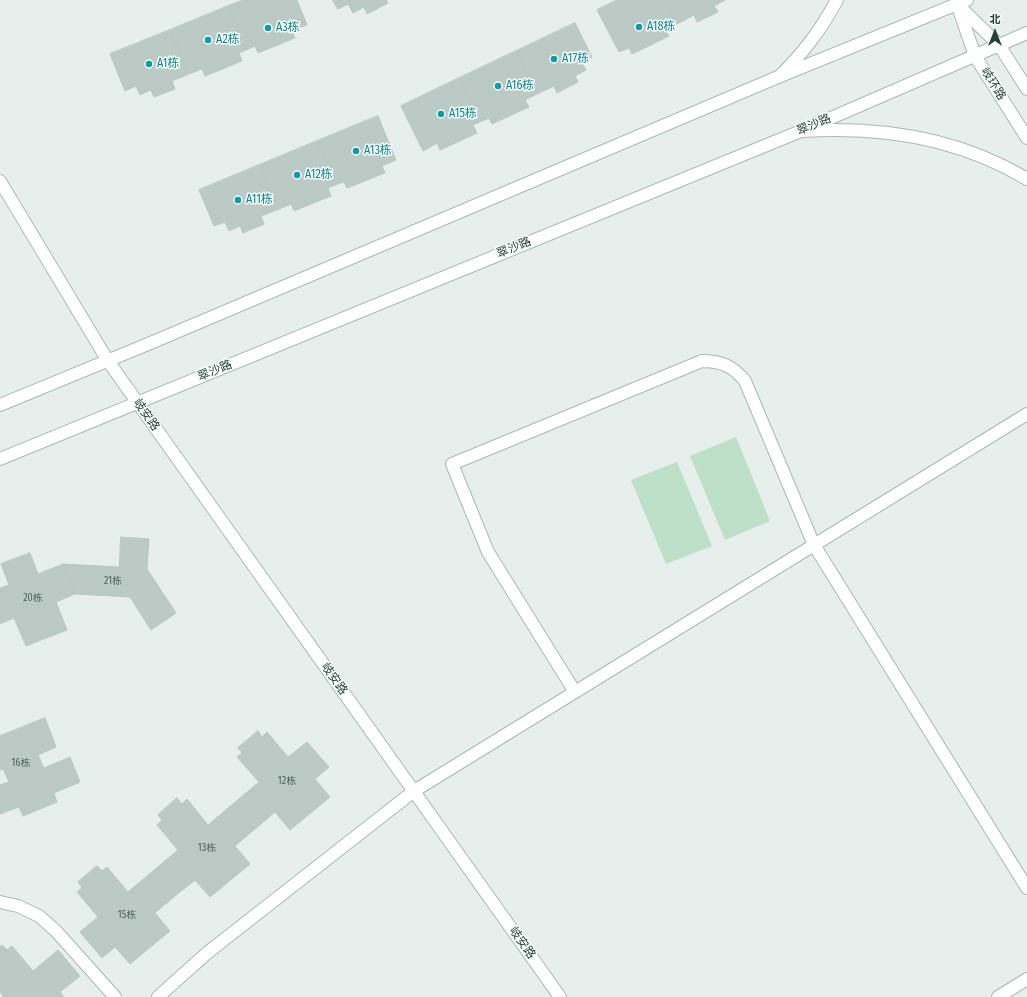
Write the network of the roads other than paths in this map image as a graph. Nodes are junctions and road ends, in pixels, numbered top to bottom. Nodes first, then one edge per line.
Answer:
1 (837, 0) edge
2 (959, 1) edge
3 (1027, 33) edge
4 (999, 45) junction
5 (975, 56) junction
6 (778, 77) junction
7 (1027, 89) edge
8 (801, 131) junction
9 (1027, 138) edge
10 (1027, 179) edge
11 (0, 181) edge
12 (108, 360) junction
13 (138, 403) junction
14 (0, 405) edge
15 (1027, 414) edge
16 (0, 459) edge
17 (814, 545) junction
18 (575, 692) junction
19 (414, 791) junction
20 (1027, 888) edge
21 (0, 902) edge
22 (1027, 979) edge
23 (115, 997) edge
24 (158, 997) edge
25 (560, 997) edge
26 (998, 997) edge

1 - 6 street
2 - 4 street
2 - 5 street, 岐环路
2 - 6 street
3 - 4 street, 翠沙路
4 - 5 street, 翠沙路
4 - 7 street
5 - 8 street, 翠沙路
5 - 9 street, 岐环路
6 - 12 street
8 - 10 street
8 - 13 street, 翠沙路
11 - 12 street, 岐安路
12 - 13 street, 岐安路
12 - 14 street
13 - 16 street, 翠沙路
13 - 19 street, 岐安路
15 - 17 street
17 - 18 street
17 - 18 street
17 - 20 street
18 - 19 street
19 - 24 street
19 - 25 street, 岐安路
21 - 23 street
22 - 26 street

